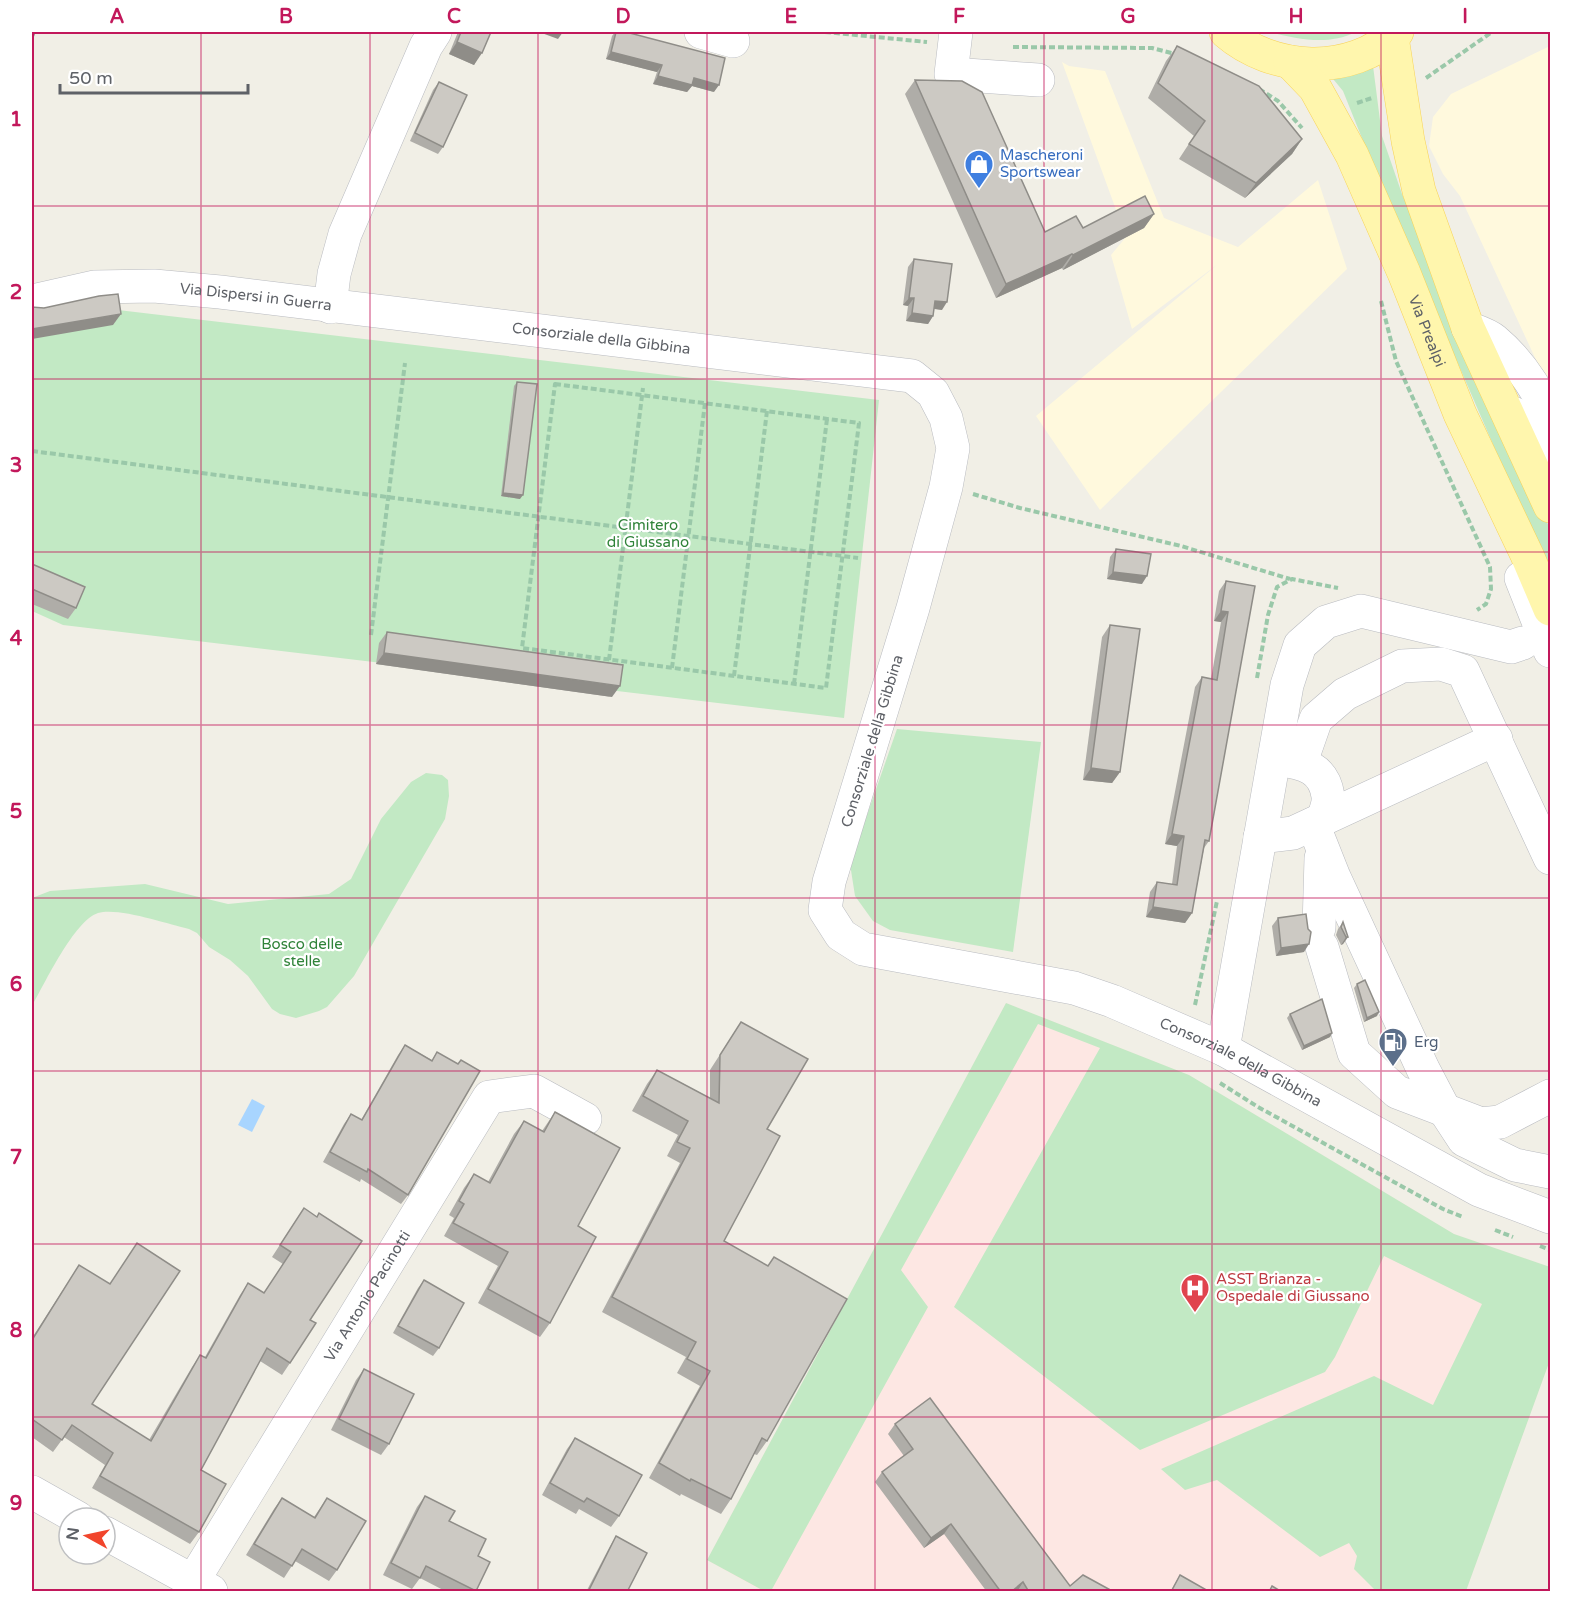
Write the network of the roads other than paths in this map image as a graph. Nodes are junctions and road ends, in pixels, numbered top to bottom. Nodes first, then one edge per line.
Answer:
1 (435, 32) edge
2 (701, 32) edge
3 (1226, 32) edge
4 (1394, 34) edge
5 (955, 38) edge
6 (733, 41) dead end
7 (1290, 62) junction
8 (1038, 80) dead end
9 (32, 301) edge
10 (330, 307) junction
11 (1468, 328) junction
12 (1502, 401) junction
13 (1551, 417) edge
14 (1484, 464) junction
15 (1551, 467) edge
16 (1551, 506) edge
17 (1551, 609) edge
18 (1537, 647) edge
19 (1496, 739) junction
20 (1287, 761) junction
21 (1319, 830) junction
22 (1260, 837) junction
23 (1551, 858) edge
24 (1223, 1049) junction
25 (1551, 1096) edge
26 (1445, 1111) junction
27 (585, 1119) dead end
28 (1551, 1172) edge
29 (1551, 1217) edge
30 (32, 1492) edge
31 (57, 1506) edge
32 (117, 1540) edge
33 (202, 1586) edge

1 - 10 street, Via Dispersi in Guerra
2 - 6 street
3 - 7 main road
4 - 7 main road
4 - 11 main road
5 - 8 street
7 - 14 main road, Via Prealpi
9 - 10 street, Via Dispersi in Guerra
10 - 24 street, Consorziale della Gibbina
11 - 12 main road
11 - 13 street
12 - 15 street
12 - 16 main road
14 - 17 main road, Via Prealpi
14 - 18 street
18 - 20 street
19 - 20 street
19 - 21 street
19 - 23 street
20 - 21 street
20 - 22 street
21 - 22 street
21 - 26 street
21 - 26 street
22 - 24 street
24 - 29 street, Consorziale della Gibbina
25 - 26 street
26 - 28 street
27 - 33 street, Via Antonio Pacinotti
30 - 31 street
32 - 33 street

